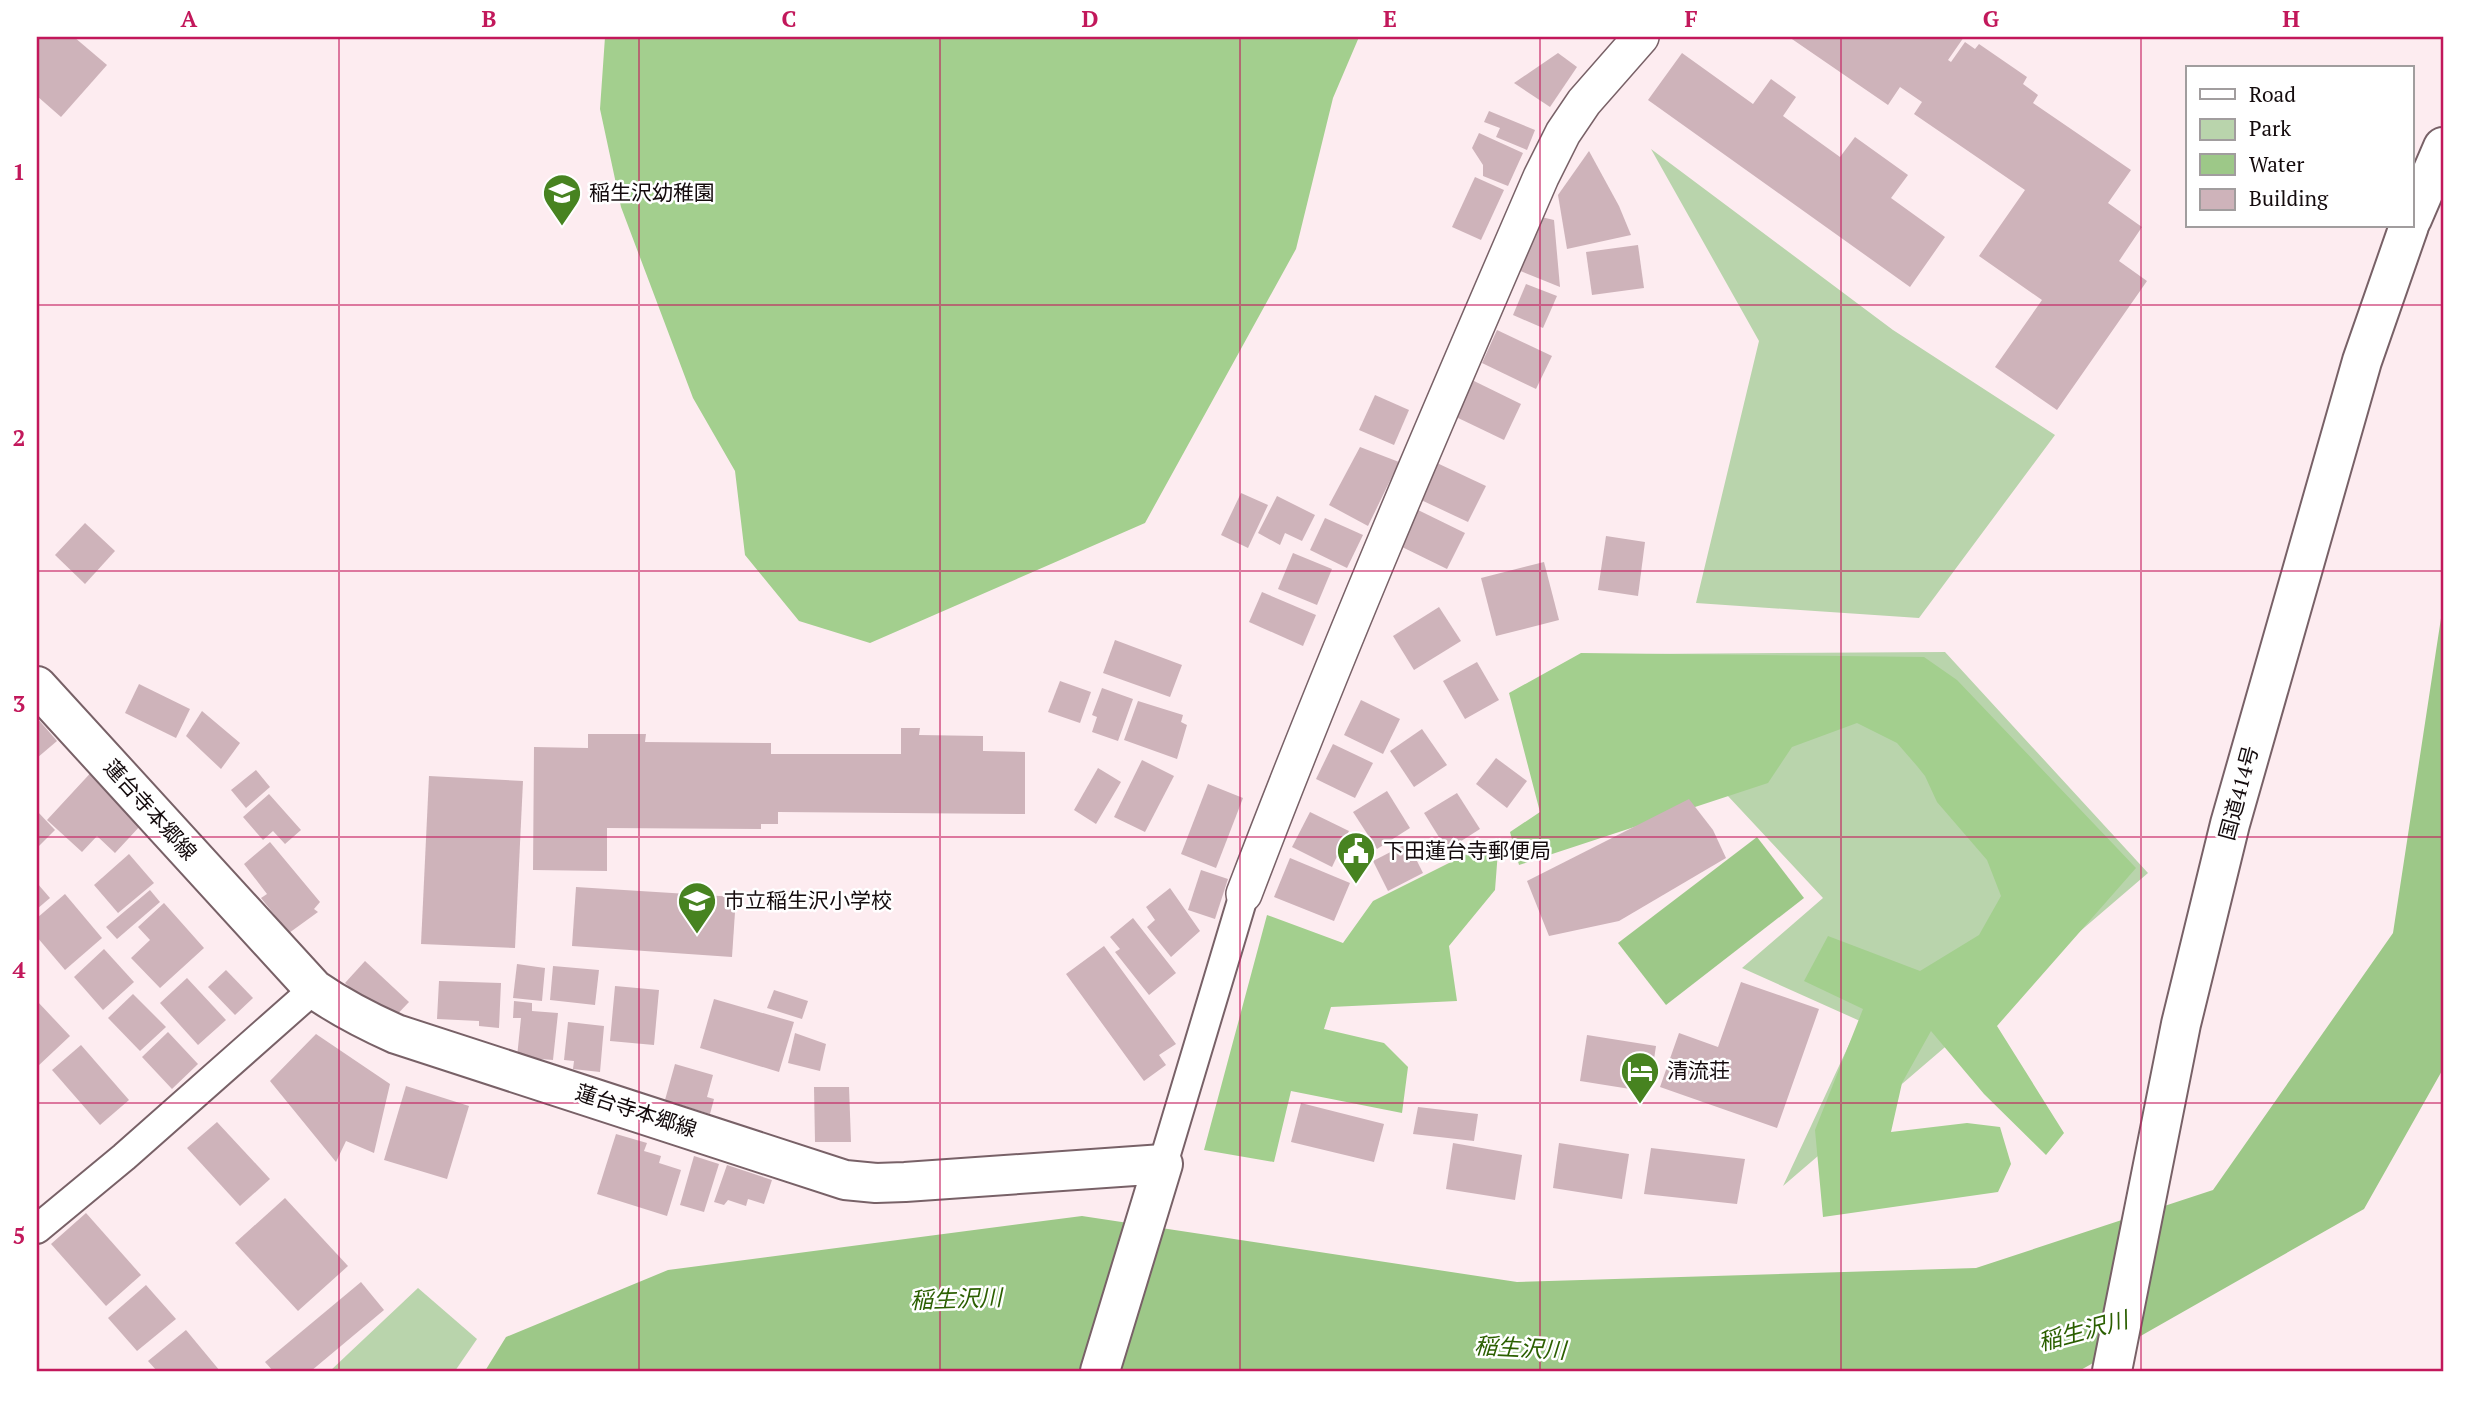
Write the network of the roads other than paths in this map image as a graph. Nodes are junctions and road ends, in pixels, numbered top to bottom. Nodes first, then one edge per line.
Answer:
1 (1641, 37) edge
2 (2443, 147) edge
3 (2414, 214) edge
4 (2408, 228) edge
5 (37, 687) edge
6 (1244, 894) joint
7 (314, 989) junction
8 (1159, 1178) junction
9 (37, 1229) edge
10 (1100, 1371) edge
11 (2112, 1371) edge

1 - 6 street
2 - 3 main road
4 - 11 main road, 国道414号
5 - 7 main road, 蓮台寺本郷線
6 - 8 street
7 - 8 main road, 蓮台寺本郷線
7 - 9 street
8 - 10 main road

